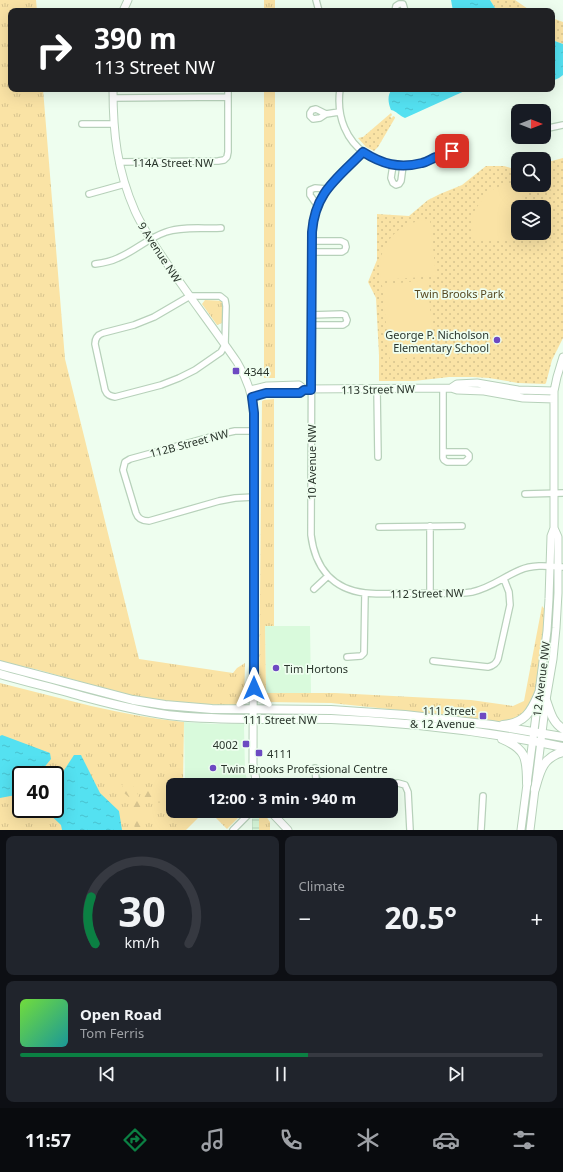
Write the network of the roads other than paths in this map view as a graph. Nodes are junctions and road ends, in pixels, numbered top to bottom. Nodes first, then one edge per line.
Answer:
1 (396, 8) edge
2 (404, 8) edge
3 (113, 92) edge
4 (228, 92) edge
5 (340, 92) edge
6 (228, 97) junction
7 (113, 98) junction
8 (340, 112) junction
9 (326, 114) dead end
10 (82, 124) dead end
11 (114, 124) junction
12 (563, 125) edge
13 (551, 128) edge
14 (363, 152) junction
15 (437, 157) dead end
16 (119, 162) junction
17 (393, 165) junction
18 (403, 166) junction
19 (125, 184) junction
20 (327, 189) junction
21 (89, 194) dead end
22 (317, 206) junction
23 (221, 228) dead end
24 (150, 239) junction
25 (311, 242) junction
26 (311, 252) junction
27 (94, 264) dead end
28 (190, 296) junction
29 (311, 315) junction
30 (311, 325) junction
31 (226, 345) junction
32 (563, 357) edge
33 (443, 388) junction
34 (378, 389) junction
35 (308, 390) junction
36 (251, 393) junction
37 (554, 395) junction
38 (254, 431) junction
39 (443, 452) dead end
40 (378, 457) dead end
41 (554, 493) junction
42 (563, 493) edge
43 (525, 494) dead end
44 (254, 497) junction
45 (430, 526) junction
46 (462, 526) dead end
47 (379, 527) dead end
48 (554, 528) junction
49 (550, 566) junction
50 (561, 567) edge
51 (328, 576) junction
52 (504, 579) junction
53 (314, 590) dead end
54 (365, 593) junction
55 (430, 594) junction
56 (347, 657) dead end
57 (433, 661) dead end
58 (0, 665) edge
59 (0, 674) edge
60 (539, 693) junction
61 (546, 700) junction
62 (253, 709) junction
63 (253, 718) junction
64 (492, 725) junction
65 (563, 729) edge
66 (538, 732) junction
67 (492, 734) junction
68 (563, 737) edge
69 (537, 741) junction
70 (563, 747) edge
71 (563, 752) edge
72 (315, 768) dead end
73 (256, 778) edge
74 (527, 782) junction
75 (535, 789) junction
76 (483, 796) dead end
77 (245, 818) edge
78 (277, 818) edge
79 (233, 830) edge
80 (288, 830) edge
81 (410, 830) edge
82 (481, 830) edge
83 (521, 830) edge
84 (530, 830) edge

1 - 2 street
3 - 7 street, 9 Avenue NW
4 - 6 street
5 - 8 street
6 - 7 street
6 - 16 street, 114A Street NW
7 - 11 street, 9 Avenue NW
8 - 9 street
8 - 14 street
10 - 11 street
11 - 16 street, 9 Avenue NW
12 - 13 street
14 - 17 street
14 - 20 street, 10 Avenue NW
15 - 18 street
16 - 19 street, 9 Avenue NW
17 - 18 street
17 - 18 street
19 - 21 street
19 - 24 street, 9 Avenue NW
20 - 22 street, 10 Avenue NW
20 - 22 street
22 - 25 street, 10 Avenue NW
23 - 24 street
24 - 27 street
24 - 28 street, 9 Avenue NW
25 - 26 street, 10 Avenue NW
25 - 26 street
26 - 29 street, 10 Avenue NW
28 - 31 street, 9 Avenue NW
28 - 31 street
28 - 31 street
29 - 30 street, 10 Avenue NW
29 - 30 street
30 - 35 street, 10 Avenue NW
31 - 36 street, 9 Avenue NW
32 - 37 street, 12 Avenue NW
33 - 34 street, 113 Street NW
33 - 37 street, 113 Street NW
33 - 39 street
34 - 35 street, 113 Street NW
34 - 40 street
35 - 36 street, 113 Street NW
35 - 51 street, 10 Avenue NW
36 - 38 street, 9 Avenue NW
37 - 41 street, 12 Avenue NW
38 - 44 street, 9 Avenue NW
38 - 44 street, 112B Street NW
41 - 42 street
41 - 43 street
41 - 48 street, 12 Avenue NW
44 - 62 street, 9 Avenue NW
45 - 46 street
45 - 47 street
45 - 55 street
48 - 49 street, 12 Avenue NW
48 - 50 street, 12 Avenue NW
49 - 50 street, 112 Street NW
49 - 52 street, 112 Street NW
49 - 60 street, 12 Avenue NW
50 - 61 street, 12 Avenue NW
51 - 53 street
51 - 54 street, 112 Street NW
52 - 55 street, 112 Street NW
52 - 57 street
54 - 55 street, 112 Street NW
54 - 56 street
58 - 62 main road, 111 Street NW
59 - 63 main road, 111 Street NW
60 - 64 main road
60 - 66 street, 12 Avenue NW
61 - 65 main road
61 - 66 street, 12 Avenue NW
62 - 63 street, 9 Avenue NW
62 - 64 main road, 111 Street NW
63 - 67 main road, 111 Street NW
63 - 73 street, 9 Avenue NW
64 - 66 main road, 111 Street NW
66 - 68 main road, 111 Street NW
66 - 69 street, 12 Avenue NW
67 - 69 main road, 111 Street NW
67 - 74 main road
69 - 70 main road, 111 Street NW
69 - 74 street, 12 Avenue NW
69 - 75 street, 12 Avenue NW
71 - 75 main road
72 - 81 street
74 - 83 street, 12 Avenue NW
75 - 84 street, 12 Avenue NW
76 - 82 street
77 - 79 street
78 - 80 street

